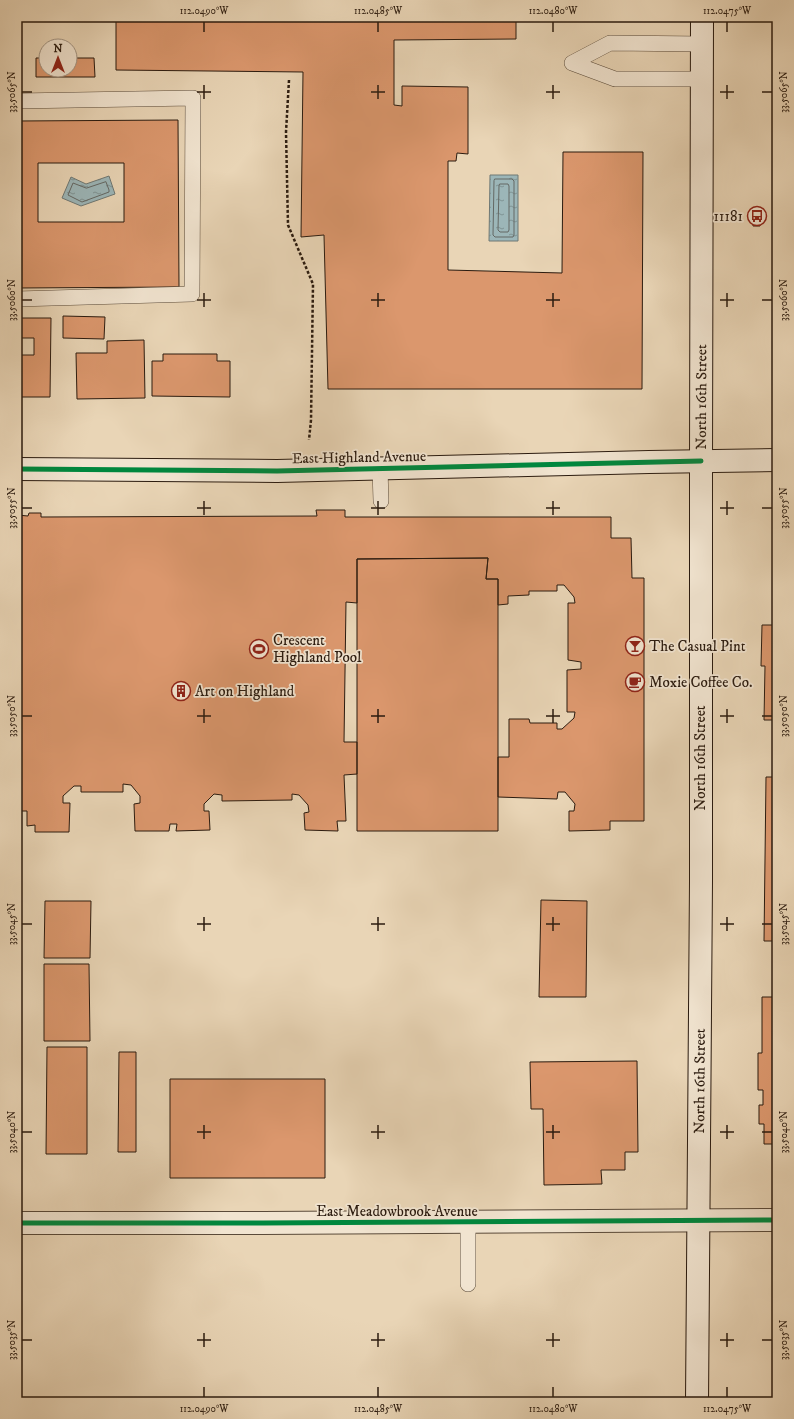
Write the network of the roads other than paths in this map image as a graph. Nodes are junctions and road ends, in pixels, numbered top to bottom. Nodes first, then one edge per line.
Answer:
1 (702, 17) edge
2 (702, 44) junction
3 (702, 79) junction
4 (17, 101) edge
5 (17, 299) edge
6 (777, 460) edge
7 (700, 461) junction
8 (17, 469) edge
9 (380, 470) junction
10 (380, 502) dead end
11 (777, 1220) edge
12 (698, 1221) junction
13 (17, 1223) edge
14 (468, 1223) junction
15 (468, 1284) dead end
16 (698, 1402) edge

1 - 2 main road, North 16th Street
2 - 3 main road, North 16th Street
2 - 3 lane
3 - 7 main road, North 16th Street
4 - 5 lane
6 - 7 main road, East Highland Avenue
7 - 9 main road, East Highland Avenue
7 - 12 main road, North 16th Street
8 - 9 main road, East Highland Avenue
9 - 10 lane
11 - 12 main road, East Meadowbrook Avenue
12 - 14 main road, East Meadowbrook Avenue
12 - 16 main road, North 16th Street
13 - 14 main road, East Meadowbrook Avenue
14 - 15 lane

